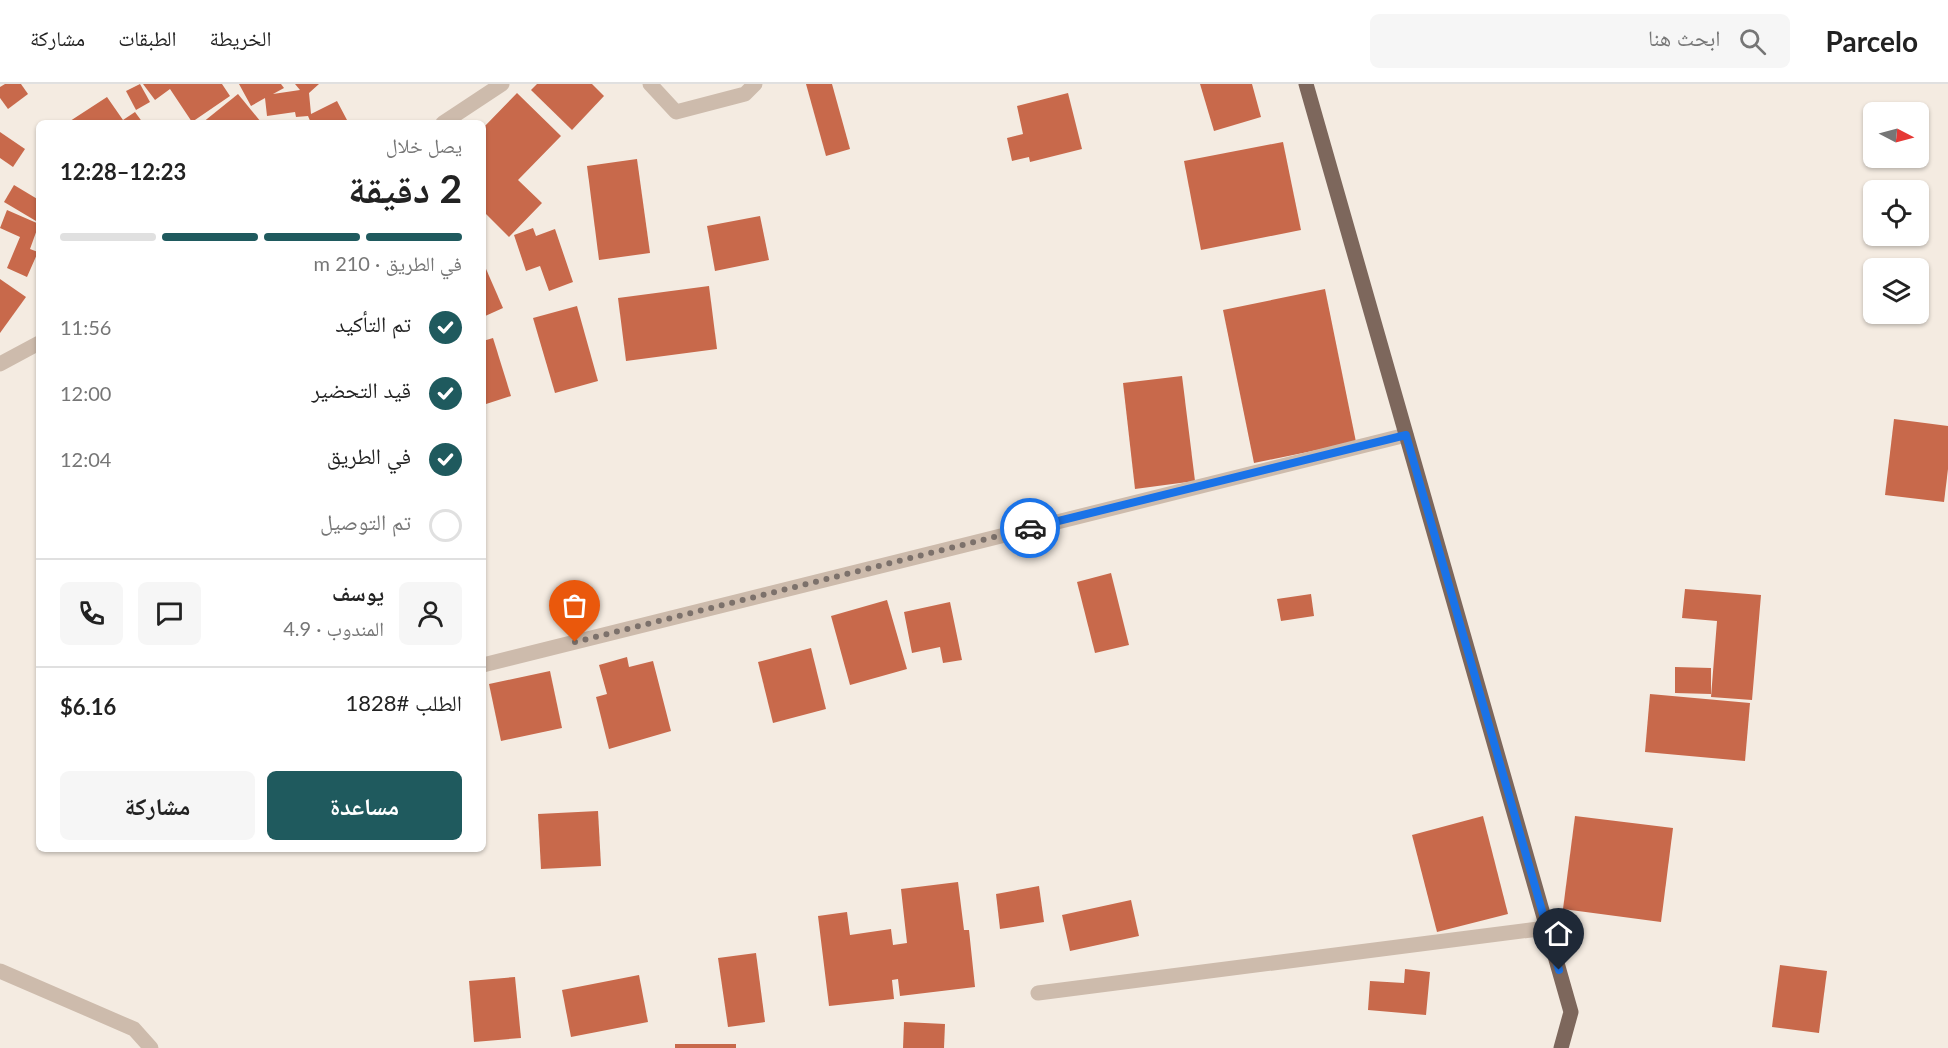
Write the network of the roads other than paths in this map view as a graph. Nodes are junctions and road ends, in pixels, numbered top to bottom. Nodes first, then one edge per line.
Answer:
1 (502, 84) edge
2 (650, 84) edge
3 (755, 84) edge
4 (1306, 84) edge
5 (448, 120) edge
6 (36, 345) edge
7 (0, 364) edge
8 (1406, 435) junction
9 (486, 664) edge
10 (1546, 928) junction
11 (0, 971) edge
12 (1038, 993) dead end
13 (151, 1048) edge
14 (1561, 1048) edge

1 - 5 street
2 - 3 street
4 - 8 main road
6 - 7 street
8 - 9 street
8 - 10 main road
10 - 12 street
10 - 14 main road
11 - 13 street

